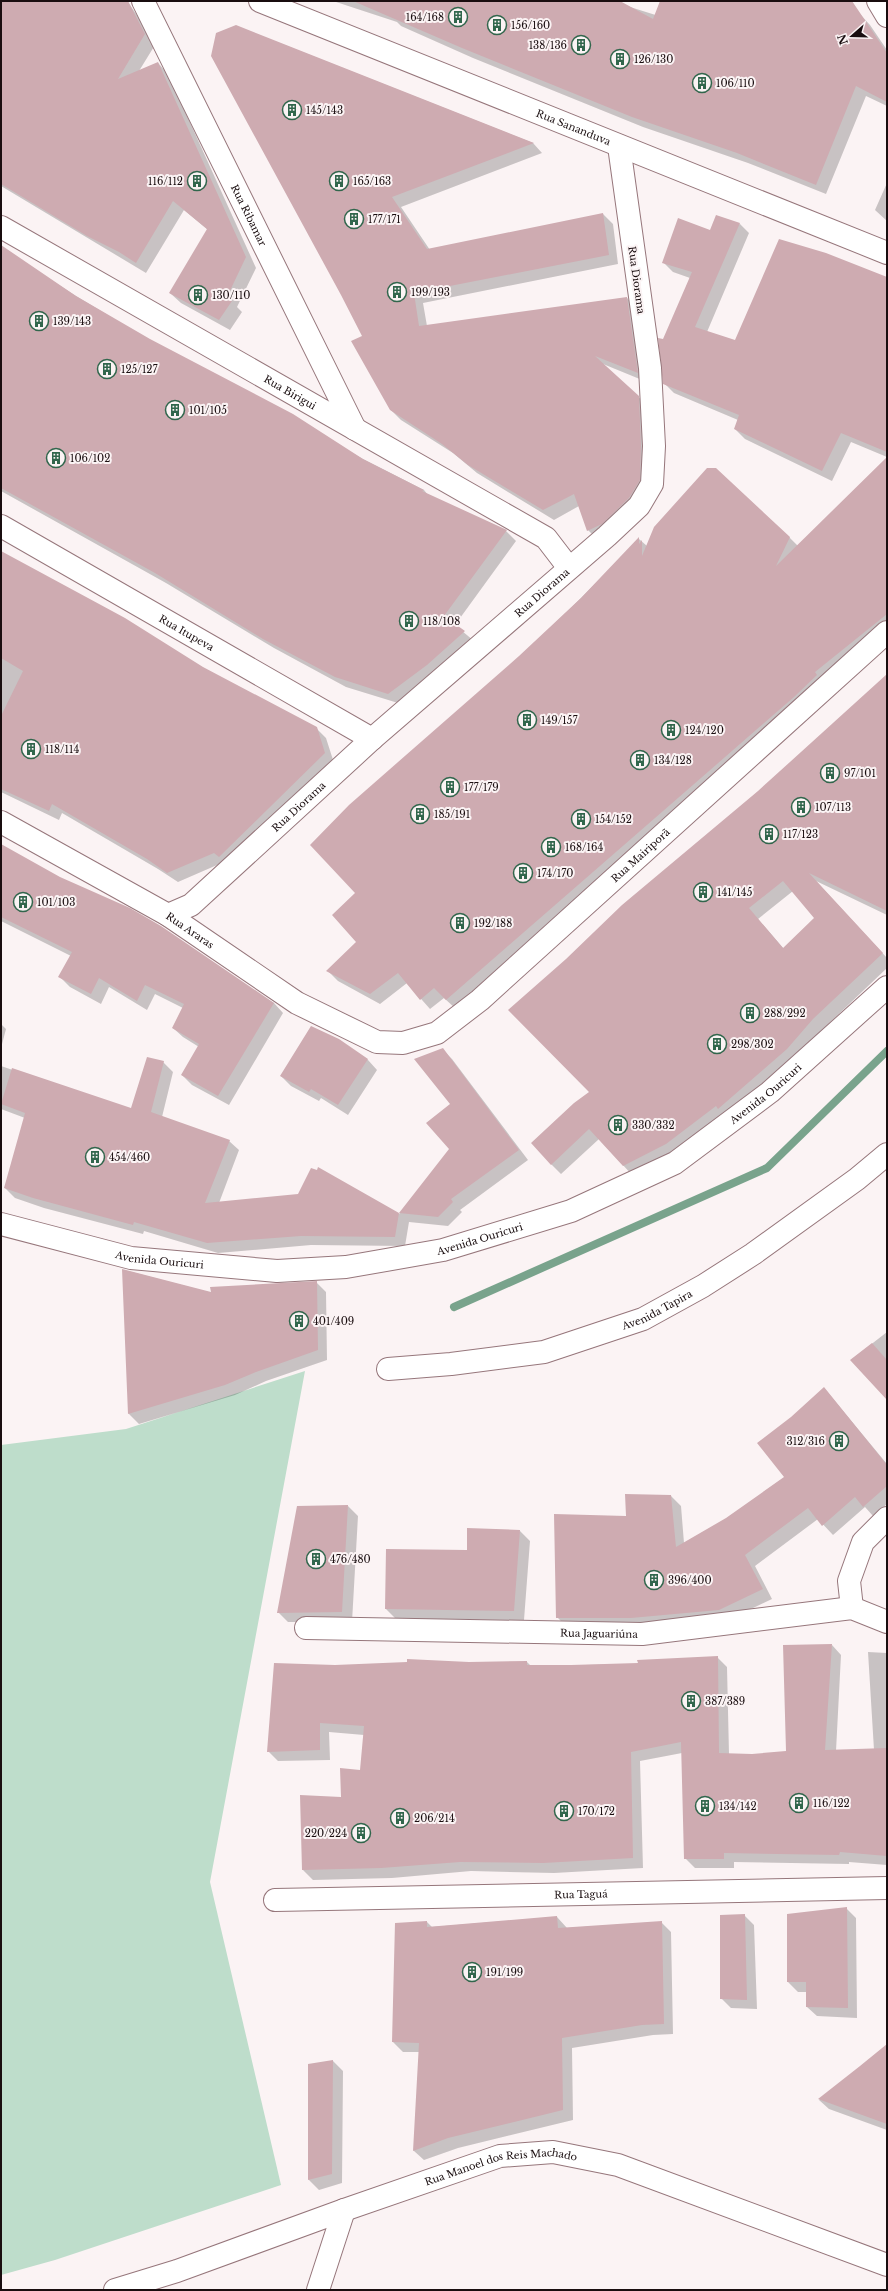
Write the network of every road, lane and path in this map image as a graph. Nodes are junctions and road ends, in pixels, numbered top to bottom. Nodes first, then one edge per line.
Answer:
1 (143, 1) edge
2 (260, 1) edge
3 (878, 1) edge
4 (887, 16) edge
5 (618, 146) junction
6 (1, 227) edge
7 (887, 253) edge
8 (355, 429) junction
9 (1, 526) edge
10 (569, 568) junction
11 (887, 632) edge
12 (372, 739) junction
13 (1, 822) edge
14 (168, 915) junction
15 (887, 987) edge
16 (377, 1042) joint
17 (887, 1154) edge
18 (1, 1224) edge
19 (388, 1369) dead end
20 (887, 1518) edge
21 (852, 1608) junction
22 (887, 1622) edge
23 (306, 1628) dead end
24 (887, 1888) edge
25 (275, 1900) dead end
26 (344, 2210) junction
27 (886, 2262) edge
28 (115, 2290) edge
29 (318, 2290) edge

1 - 8 street, Rua Ribamar
2 - 5 street, Rua Sananduva
3 - 4 street
5 - 7 street, Rua Sananduva
5 - 10 street, Rua Diorama
6 - 8 street, Rua Birigui
8 - 10 street, Rua Birigui
9 - 12 street, Rua Itupeva
10 - 12 street, Rua Diorama
11 - 16 street, Rua Mairiporã
12 - 14 street, Rua Diorama
13 - 14 street, Rua Araras
14 - 16 street, Rua Araras
15 - 18 street, Avenida Ouricuri
17 - 19 street, Avenida Tapira
20 - 21 street
21 - 22 street, Rua Jaguariúna
21 - 23 street, Rua Jaguariúna
24 - 25 street, Rua Taguá
26 - 27 street, Rua Manoel dos Reis Machado
26 - 28 street, Rua Manoel dos Reis Machado
26 - 29 street

